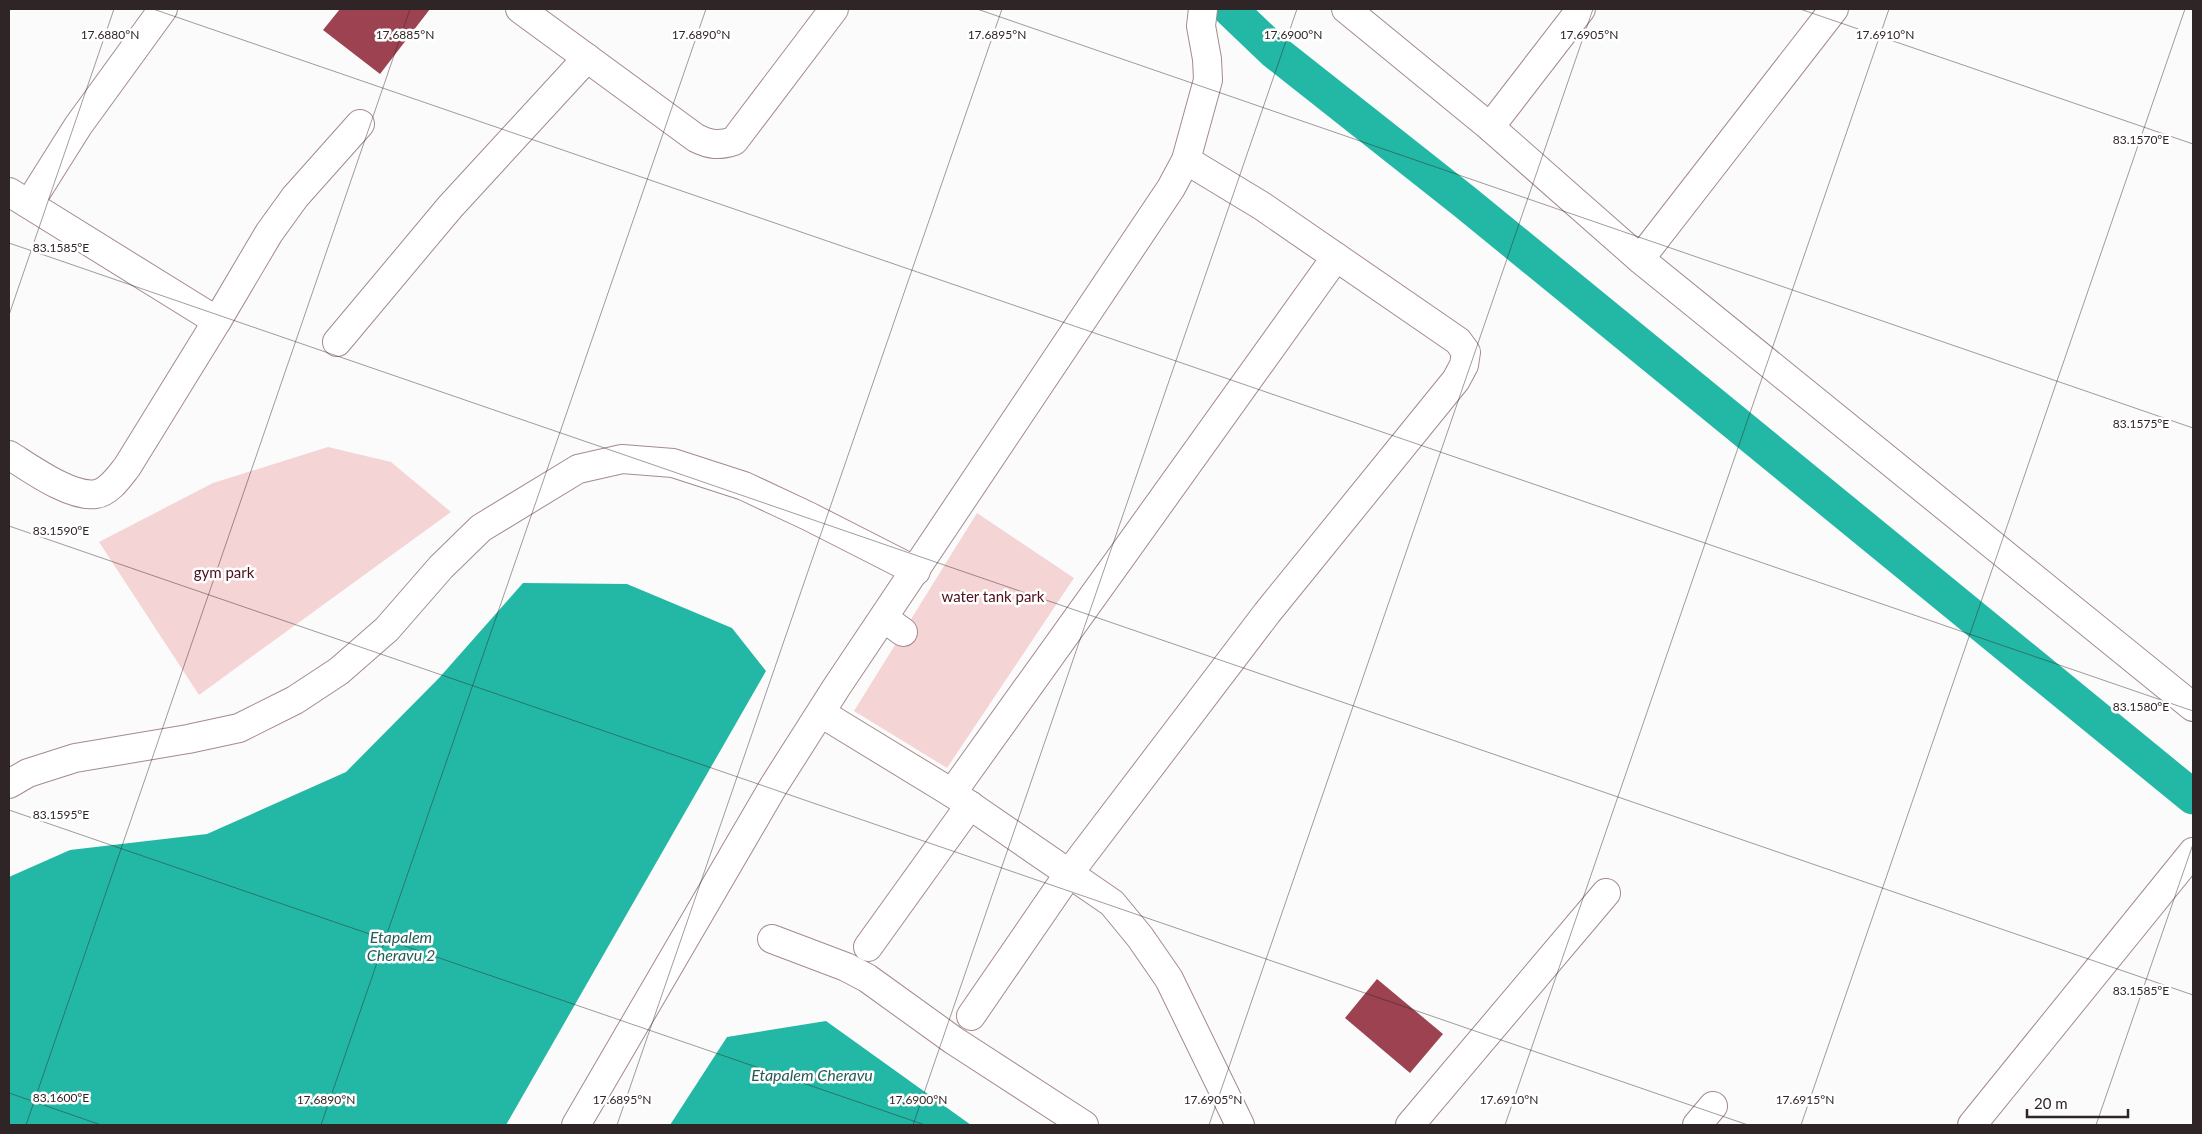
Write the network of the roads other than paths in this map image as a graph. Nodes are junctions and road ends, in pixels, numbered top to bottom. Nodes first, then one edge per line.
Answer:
1 (163, 9) edge
2 (520, 9) edge
3 (834, 9) edge
4 (1346, 9) edge
5 (1580, 9) edge
6 (1834, 9) edge
7 (1196, 14) edge
8 (587, 58) junction
9 (360, 124) dead end
10 (1490, 127) junction
11 (1186, 160) junction
12 (19, 198) edge
13 (1336, 257) junction
14 (1640, 259) junction
15 (217, 321) junction
16 (337, 342) dead end
17 (9, 455) edge
18 (916, 571) junction
19 (2193, 708) edge
20 (821, 713) junction
21 (9, 784) edge
22 (961, 799) junction
23 (2193, 852) edge
24 (1070, 872) junction
25 (1606, 892) dead end
26 (772, 939) dead end
27 (868, 947) dead end
28 (971, 1016) dead end
29 (576, 1125) edge
30 (1084, 1125) edge
31 (1240, 1125) edge
32 (1410, 1125) edge
33 (1972, 1125) edge

1 - 12 street
2 - 8 street
3 - 8 street
4 - 10 street
5 - 10 street
6 - 14 street
7 - 11 street
8 - 16 street
9 - 15 street
10 - 14 street
11 - 13 street
11 - 18 street
12 - 15 street
13 - 22 street
13 - 24 street
14 - 19 street
15 - 17 street
18 - 20 street
18 - 21 street
20 - 22 street
20 - 29 street
22 - 24 street
22 - 27 street
23 - 33 street
24 - 28 street
24 - 31 street
25 - 32 street
26 - 30 street

